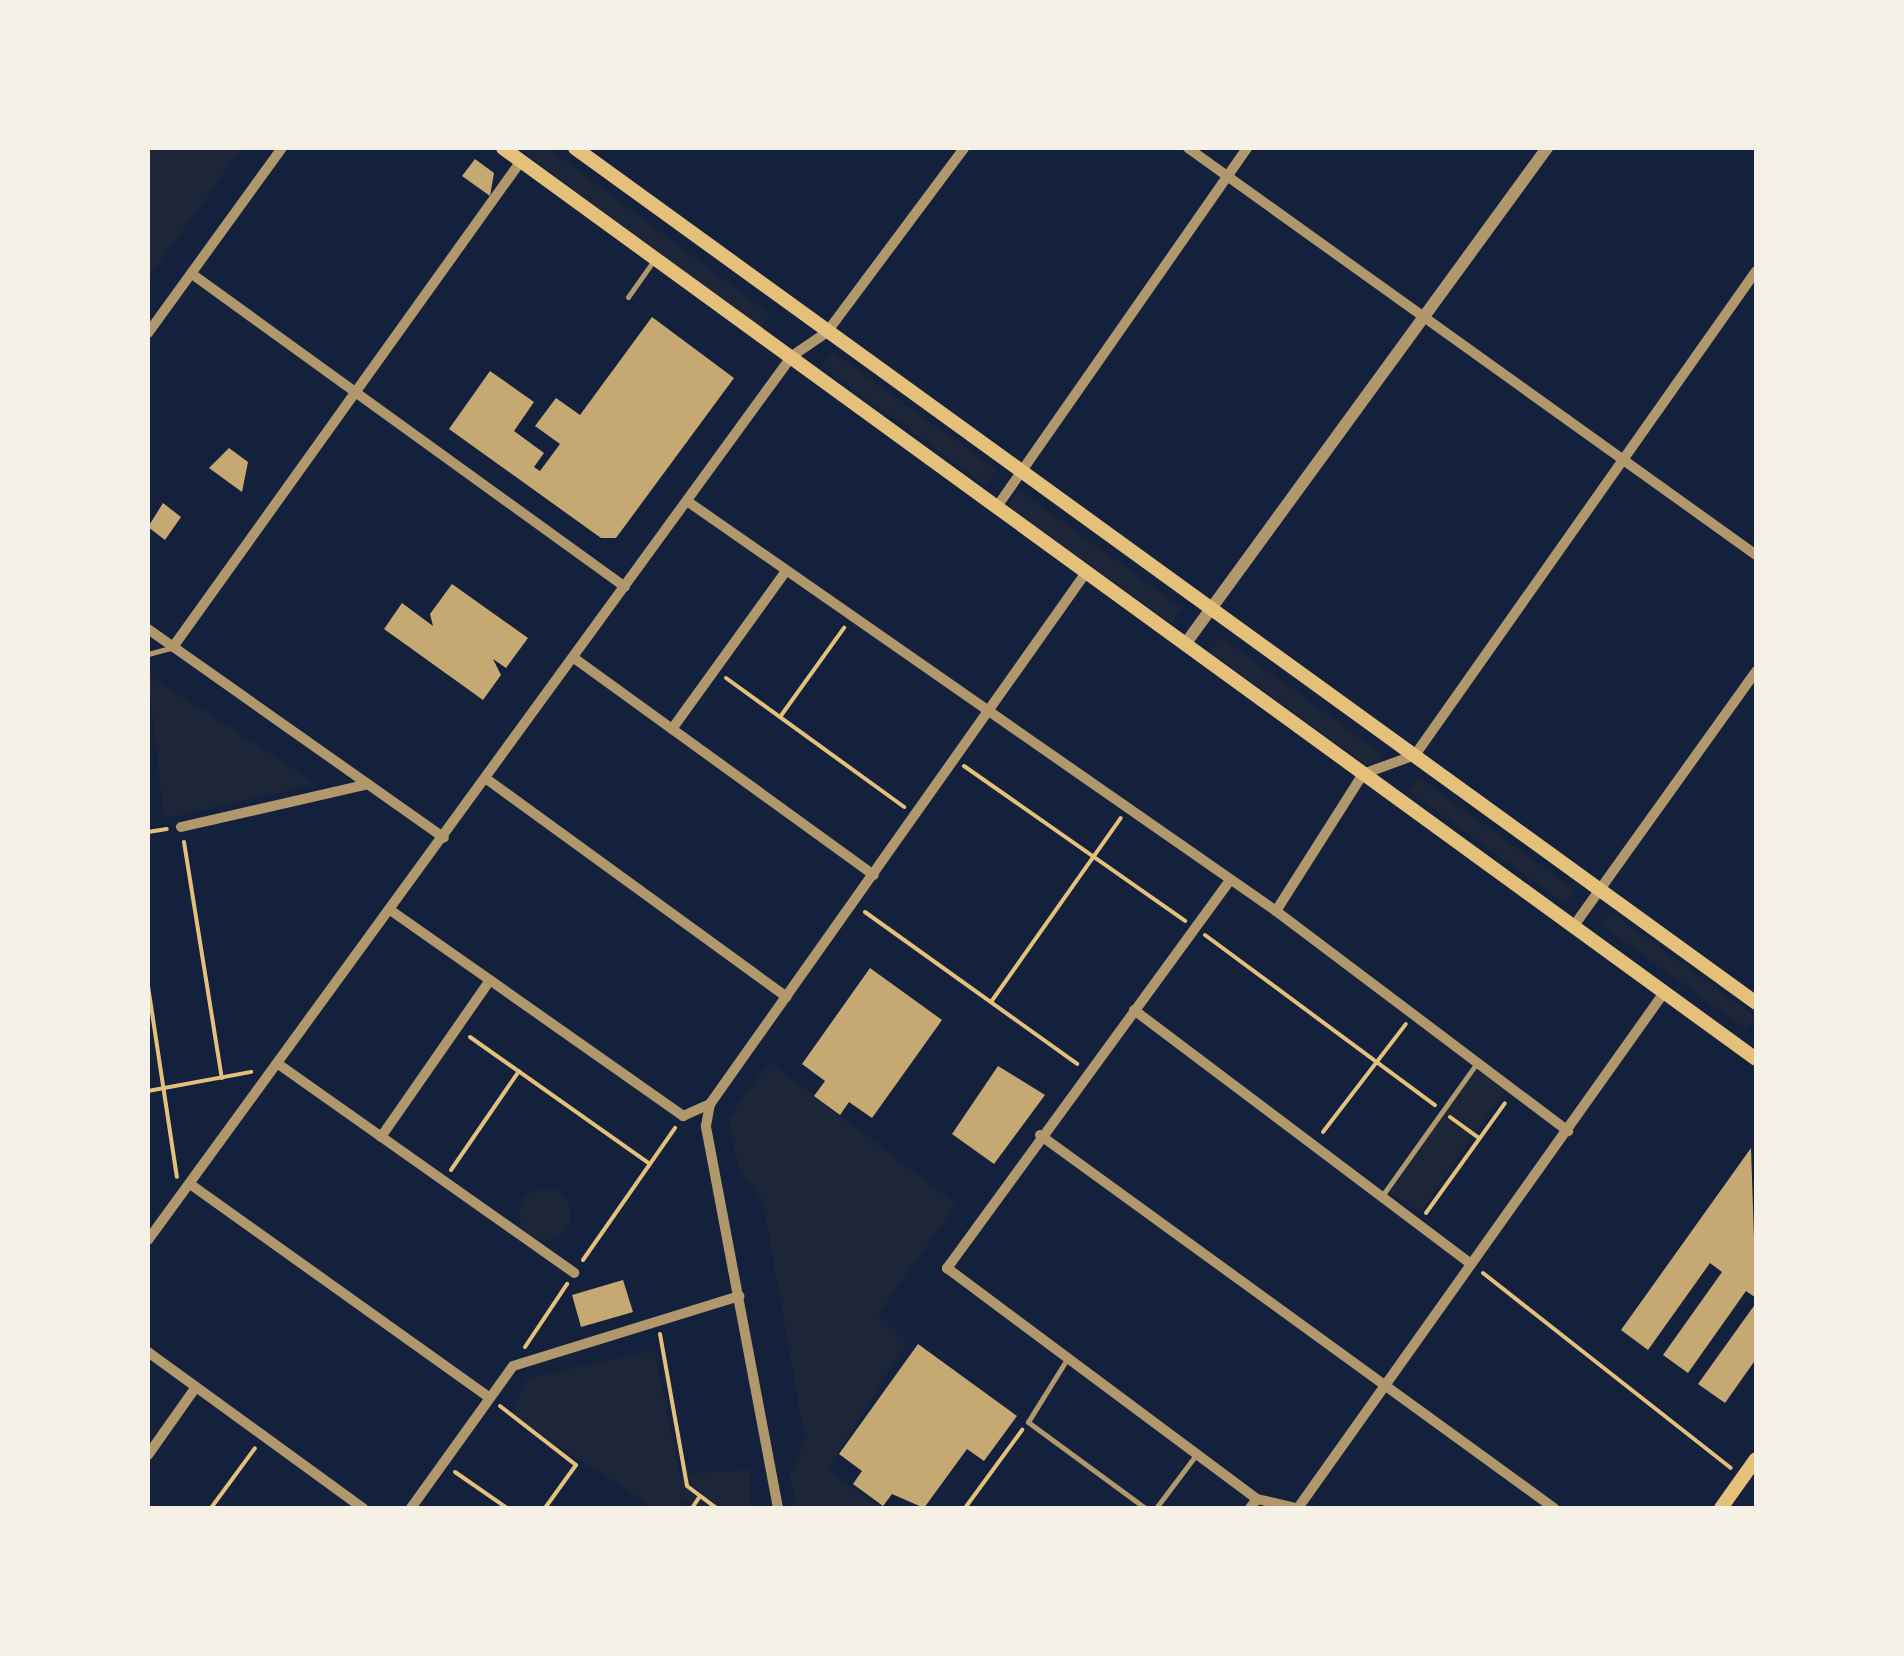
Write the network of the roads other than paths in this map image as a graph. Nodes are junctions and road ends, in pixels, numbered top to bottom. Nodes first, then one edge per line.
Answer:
1 (282, 148) edge
2 (502, 148) edge
3 (575, 148) edge
4 (964, 148) edge
5 (1188, 148) edge
6 (1247, 148) edge
7 (1548, 148) edge
8 (521, 161) junction
9 (1226, 176) junction
10 (652, 262) junction
11 (1756, 271) edge
12 (192, 274) junction
13 (628, 297) dead end
14 (1425, 316) junction
15 (148, 332) edge
16 (827, 332) junction
17 (792, 356) junction
18 (355, 393) junction
19 (1622, 458) junction
20 (1022, 472) junction
21 (688, 501) junction
22 (996, 508) junction
23 (1756, 555) edge
24 (786, 570) junction
25 (1085, 574) junction
26 (625, 587) junction
27 (1212, 610) junction
28 (148, 628) edge
29 (1186, 644) junction
30 (174, 647) junction
31 (148, 654) edge
32 (574, 658) junction
33 (1756, 671) edge
34 (991, 712) junction
35 (672, 728) junction
36 (1415, 755) junction
37 (1363, 774) junction
38 (488, 780) junction
39 (368, 784) junction
40 (181, 827) road end
41 (444, 838) junction
42 (874, 875) junction
43 (1228, 883) junction
44 (1600, 890) junction
45 (1276, 911) junction
46 (393, 912) junction
47 (1572, 926) junction
48 (490, 980) junction
49 (1664, 994) junction
50 (787, 997) junction
51 (1756, 1003) edge
52 (1134, 1010) junction
53 (1756, 1059) edge
54 (1476, 1064) junction
55 (280, 1066) junction
56 (710, 1104) junction
57 (1568, 1131) junction
58 (1040, 1135) junction
59 (381, 1136) junction
60 (190, 1184) junction
61 (1380, 1198) junction
62 (160, 1223) junction
63 (148, 1225) edge
64 (148, 1240) edge
65 (1471, 1264) junction
66 (574, 1272) road end
67 (739, 1296) junction
68 (148, 1352) edge
69 (1068, 1357) junction
70 (1391, 1387) junction
71 (196, 1388) junction
72 (489, 1398) junction
73 (1198, 1453) junction
74 (148, 1455) edge
75 (1756, 1459) edge
76 (1743, 1478) junction
77 (1756, 1487) edge
78 (1254, 1504) edge
79 (362, 1508) edge
80 (412, 1508) edge
81 (778, 1508) edge
82 (1145, 1508) edge
83 (1156, 1508) edge
84 (1297, 1508) edge
85 (1554, 1508) edge
86 (1721, 1508) edge

1 - 12 street
2 - 8 main road
3 - 16 main road
4 - 16 street
5 - 9 street
6 - 9 street
7 - 14 street
8 - 10 main road
8 - 18 street
9 - 14 street
9 - 20 street
10 - 13 lane
10 - 17 main road
11 - 19 street
12 - 15 street
12 - 18 street
14 - 19 street
14 - 27 street
16 - 17 street
16 - 20 main road
17 - 21 street
17 - 22 main road
18 - 26 street
18 - 30 street
19 - 23 street
19 - 36 street
20 - 22 street
20 - 27 main road
21 - 24 street
21 - 26 street
22 - 25 main road
24 - 34 street
24 - 35 street
25 - 29 main road
25 - 34 street
26 - 32 street
27 - 29 street
27 - 36 main road
28 - 30 street
29 - 37 main road
30 - 31 lane
30 - 39 street
32 - 35 street
32 - 38 street
33 - 44 street
34 - 42 street
34 - 43 street
35 - 42 street
36 - 37 street
36 - 44 main road
37 - 45 street
37 - 47 main road
38 - 41 street
38 - 50 street
39 - 40 street
39 - 41 street
41 - 46 street
42 - 50 street
43 - 45 street
43 - 52 street
44 - 47 street
44 - 51 main road
45 - 54 street
46 - 48 street
46 - 55 street
47 - 49 main road
48 - 56 street
48 - 59 street
49 - 53 main road
49 - 57 street
50 - 56 street
52 - 58 street
52 - 61 street
54 - 57 street
54 - 61 lane
55 - 59 street
55 - 60 street
56 - 67 street
57 - 65 street
58 - 69 street
58 - 70 street
59 - 66 street
60 - 62 street
60 - 72 street
61 - 65 street
62 - 63 street
62 - 64 street
65 - 70 street
67 - 72 street
67 - 81 street
68 - 71 street
69 - 73 street
69 - 82 lane
70 - 84 street
70 - 85 street
71 - 74 street
71 - 79 street
72 - 80 street
73 - 78 street
73 - 83 lane
75 - 76 main road
76 - 77 street
76 - 86 main road
78 - 84 street

